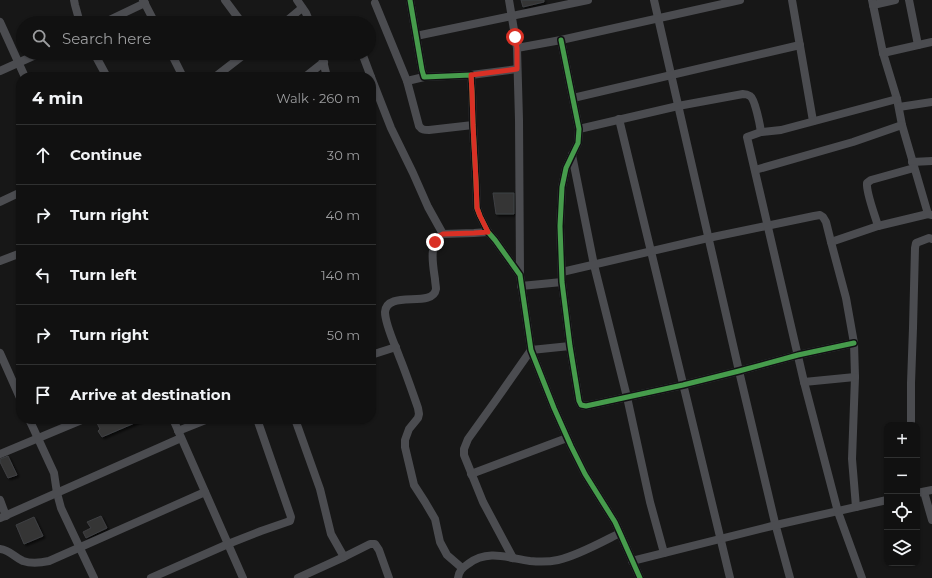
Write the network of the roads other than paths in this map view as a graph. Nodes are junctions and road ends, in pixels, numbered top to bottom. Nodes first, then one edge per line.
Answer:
1 (74, 0) edge
2 (225, 0) edge
3 (297, 0) edge
4 (410, 0) edge
5 (509, 0) edge
6 (588, 0) edge
7 (654, 0) edge
8 (740, 0) edge
9 (792, 0) edge
10 (895, 0) edge
11 (909, 0) edge
12 (144, 2) edge
13 (375, 2) dead end
14 (873, 2) edge
15 (302, 8) junction
16 (78, 16) edge
17 (117, 16) edge
18 (151, 16) edge
19 (237, 16) edge
20 (292, 16) edge
21 (307, 16) edge
22 (511, 16) junction
23 (658, 19) junction
24 (0, 22) edge
25 (416, 36) junction
26 (561, 40) junction
27 (932, 42) edge
28 (800, 45) junction
29 (918, 45) junction
30 (517, 48) junction
31 (883, 53) junction
32 (16, 57) edge
33 (18, 60) edge
34 (25, 60) edge
35 (98, 60) edge
36 (175, 60) edge
37 (237, 60) edge
38 (365, 60) edge
39 (324, 62) joint
40 (19, 63) junction
41 (517, 69) junction
42 (0, 71) edge
43 (23, 72) edge
44 (104, 72) edge
45 (181, 72) edge
46 (221, 72) edge
47 (311, 72) edge
48 (326, 72) edge
49 (369, 72) edge
50 (471, 75) junction
51 (671, 75) junction
52 (424, 77) junction
53 (407, 81) junction
54 (376, 90) edge
55 (573, 98) junction
56 (932, 102) edge
57 (898, 103) junction
58 (678, 106) junction
59 (619, 119) junction
60 (812, 122) junction
61 (473, 125) junction
62 (902, 125) junction
63 (578, 129) junction
64 (761, 132) junction
65 (572, 155) junction
66 (932, 161) edge
67 (913, 165) junction
68 (755, 170) junction
69 (16, 194) edge
70 (0, 202) edge
71 (930, 215) edge
72 (767, 226) junction
73 (878, 226) junction
74 (488, 232) junction
75 (443, 234) junction
76 (708, 238) junction
77 (932, 239) edge
78 (830, 242) junction
79 (651, 251) junction
80 (16, 255) edge
81 (0, 261) edge
82 (594, 265) junction
83 (562, 272) junction
84 (520, 275) junction
85 (562, 282) junction
86 (521, 286) junction
87 (854, 343) junction
88 (570, 346) junction
89 (396, 347) junction
90 (531, 350) junction
91 (376, 352) edge
92 (0, 353) edge
93 (798, 355) junction
94 (739, 371) junction
95 (855, 377) junction
96 (16, 381) edge
97 (804, 382) junction
98 (683, 385) junction
99 (627, 397) junction
100 (911, 422) edge
101 (31, 424) edge
102 (72, 424) edge
103 (175, 424) edge
104 (198, 424) edge
105 (259, 424) edge
106 (297, 424) edge
107 (179, 434) junction
108 (567, 438) junction
109 (38, 439) junction
110 (0, 454) edge
111 (471, 474) junction
112 (205, 492) junction
113 (924, 492) edge
114 (57, 493) junction
115 (0, 500) edge
116 (884, 501) edge
117 (856, 507) junction
118 (838, 512) junction
119 (3, 517) edge
120 (932, 520) edge
121 (776, 525) junction
122 (620, 533) junction
123 (721, 539) junction
124 (228, 544) junction
125 (79, 547) junction
126 (0, 549) edge
127 (664, 553) junction
128 (344, 557) junction
129 (513, 558) junction
130 (632, 561) junction
131 (462, 568) junction
132 (94, 578) edge
133 (151, 578) edge
134 (243, 578) edge
135 (298, 578) edge
136 (389, 578) edge
137 (458, 578) edge
138 (640, 578) edge
139 (730, 578) edge
140 (790, 578) edge
141 (862, 578) edge

1 - 16 street
2 - 19 street
3 - 15 street
4 - 25 street
5 - 22 street
6 - 22 street
7 - 23 street
8 - 23 street
9 - 28 street
10 - 14 street
11 - 29 street
12 - 17 street
12 - 18 street
13 - 53 street
14 - 31 street
15 - 20 street
15 - 21 street
22 - 25 street
22 - 30 street
23 - 26 street
23 - 51 street
24 - 32 street
25 - 52 street
26 - 30 street
26 - 55 street
27 - 29 street
28 - 51 street
28 - 60 street
29 - 31 street
30 - 41 street
31 - 57 street
33 - 40 street
34 - 40 street
35 - 44 street
36 - 45 street
37 - 46 street
38 - 49 street
39 - 47 street
39 - 48 street
40 - 42 street
40 - 43 street
41 - 50 street
41 - 84 street
50 - 52 street
50 - 61 street
51 - 55 street
51 - 58 street
52 - 53 street
53 - 61 street
54 - 75 street
55 - 63 street
56 - 57 street
57 - 60 street
57 - 62 street
58 - 59 street
58 - 64 street
58 - 76 street
59 - 63 street
59 - 79 street
60 - 64 street
61 - 74 street
62 - 67 street
62 - 68 street
63 - 65 street
64 - 68 street
65 - 82 street
65 - 83 street
66 - 67 street
67 - 71 street
67 - 73 street
68 - 72 street
69 - 70 street
71 - 73 street
72 - 76 street
72 - 78 street
72 - 93 street
73 - 78 street
74 - 75 street
74 - 84 street
75 - 89 street
76 - 79 street
76 - 94 street
77 - 100 street
78 - 87 street
79 - 82 street
79 - 98 street
80 - 81 street
82 - 83 street
82 - 99 street
83 - 85 street
84 - 86 street
85 - 86 street
85 - 88 street
86 - 90 street
87 - 93 street
87 - 95 street
88 - 90 street
88 - 99 street
89 - 91 street
89 - 131 street
90 - 108 street
90 - 111 street
92 - 96 street
93 - 94 street
93 - 97 street
94 - 98 street
94 - 121 street
95 - 97 street
95 - 117 street
97 - 118 street
98 - 99 street
98 - 123 street
99 - 127 street
101 - 109 street
102 - 109 street
103 - 107 street
104 - 107 street
105 - 124 street
106 - 128 street
107 - 112 street
107 - 114 street
108 - 111 street
108 - 122 street
109 - 110 street
109 - 114 street
111 - 129 street
112 - 124 street
112 - 125 street
113 - 120 street
114 - 119 street
114 - 125 street
115 - 119 street
116 - 117 street
117 - 118 street
118 - 121 street
118 - 141 street
121 - 123 street
121 - 140 street
122 - 129 street
122 - 130 street
123 - 127 street
123 - 139 street
124 - 133 street
124 - 134 street
125 - 126 street
125 - 132 street
127 - 130 street
128 - 135 street
128 - 136 street
129 - 131 street
130 - 138 street
131 - 137 street

